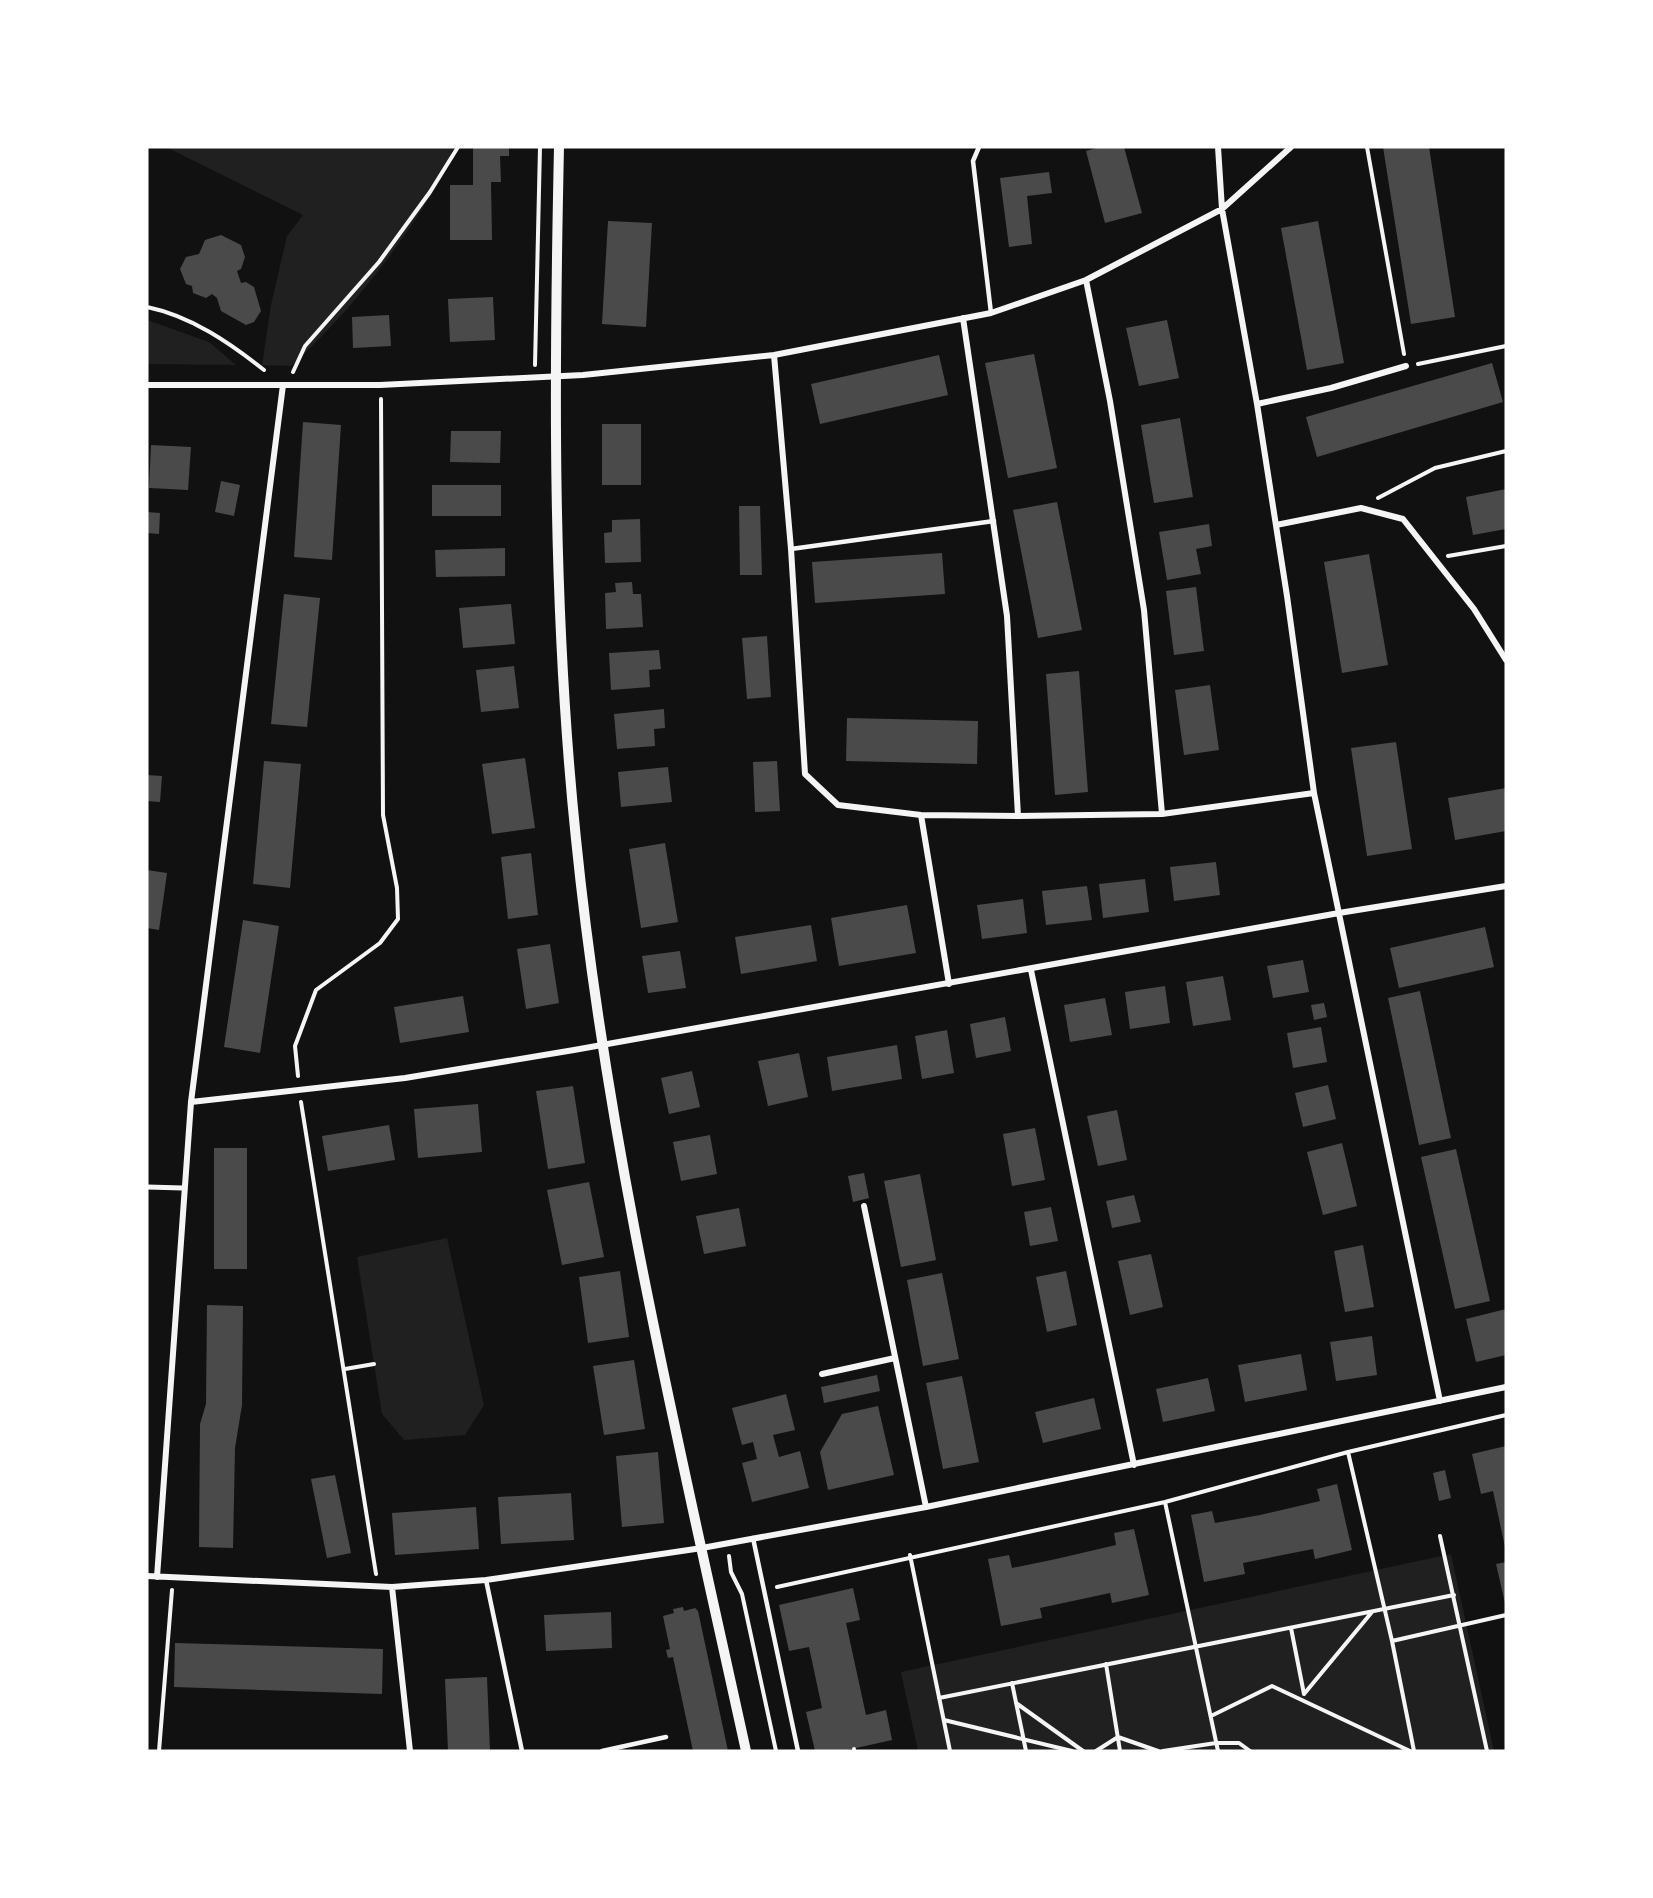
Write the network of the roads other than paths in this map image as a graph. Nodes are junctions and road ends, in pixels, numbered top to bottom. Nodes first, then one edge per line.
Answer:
1 (559, 147) edge
2 (979, 147) edge
3 (1218, 147) edge
4 (1292, 147) edge
5 (1222, 209) junction
6 (1086, 280) junction
7 (991, 313) junction
8 (963, 318) junction
9 (774, 355) junction
10 (1406, 366) road end
11 (554, 376) junction
12 (147, 385) edge
13 (283, 385) junction
14 (1257, 404) junction
15 (994, 521) junction
16 (1276, 525) junction
17 (791, 549) junction
18 (1506, 660) edge
19 (1314, 793) junction
20 (921, 814) junction
21 (1162, 814) junction
22 (1018, 816) junction
23 (1506, 886) edge
24 (1339, 913) junction
25 (1031, 970) junction
26 (949, 984) junction
27 (602, 1045) junction
28 (190, 1102) junction
29 (147, 1187) edge
30 (183, 1188) junction
31 (864, 1206) dead end
32 (895, 1358) junction
33 (822, 1374) dead end
34 (1506, 1387) edge
35 (1440, 1401) junction
36 (1134, 1465) junction
37 (926, 1507) junction
38 (753, 1538) junction
39 (702, 1548) junction
40 (147, 1576) edge
41 (157, 1577) junction
42 (486, 1580) junction
43 (392, 1587) junction
44 (666, 1737) dead end
45 (410, 1751) edge
46 (522, 1751) edge
47 (602, 1751) edge
48 (746, 1751) edge
49 (798, 1751) edge

1 - 11 street
2 - 7 lane
3 - 5 street
4 - 5 street
5 - 6 street
5 - 14 street
6 - 7 street
6 - 21 street
7 - 8 street
8 - 9 street
8 - 15 street
9 - 11 street
9 - 17 street
10 - 14 street
11 - 13 street
11 - 27 street
12 - 13 street
13 - 28 street
14 - 16 street
15 - 17 lane
15 - 22 street
16 - 18 street
16 - 19 street
17 - 20 street
19 - 21 street
19 - 24 street
20 - 22 street
20 - 26 street
21 - 22 street
23 - 24 street
24 - 25 street
24 - 35 street
25 - 26 street
25 - 36 street
26 - 27 street
27 - 28 street
27 - 39 street
28 - 30 street
29 - 30 street
30 - 41 street
31 - 32 street
32 - 33 street
32 - 37 street
34 - 35 street
35 - 36 street
36 - 37 street
37 - 38 street
38 - 39 street
38 - 49 lane
39 - 42 street
39 - 48 street
40 - 41 street
41 - 43 street
42 - 43 street
42 - 46 lane
43 - 45 street
44 - 47 lane

